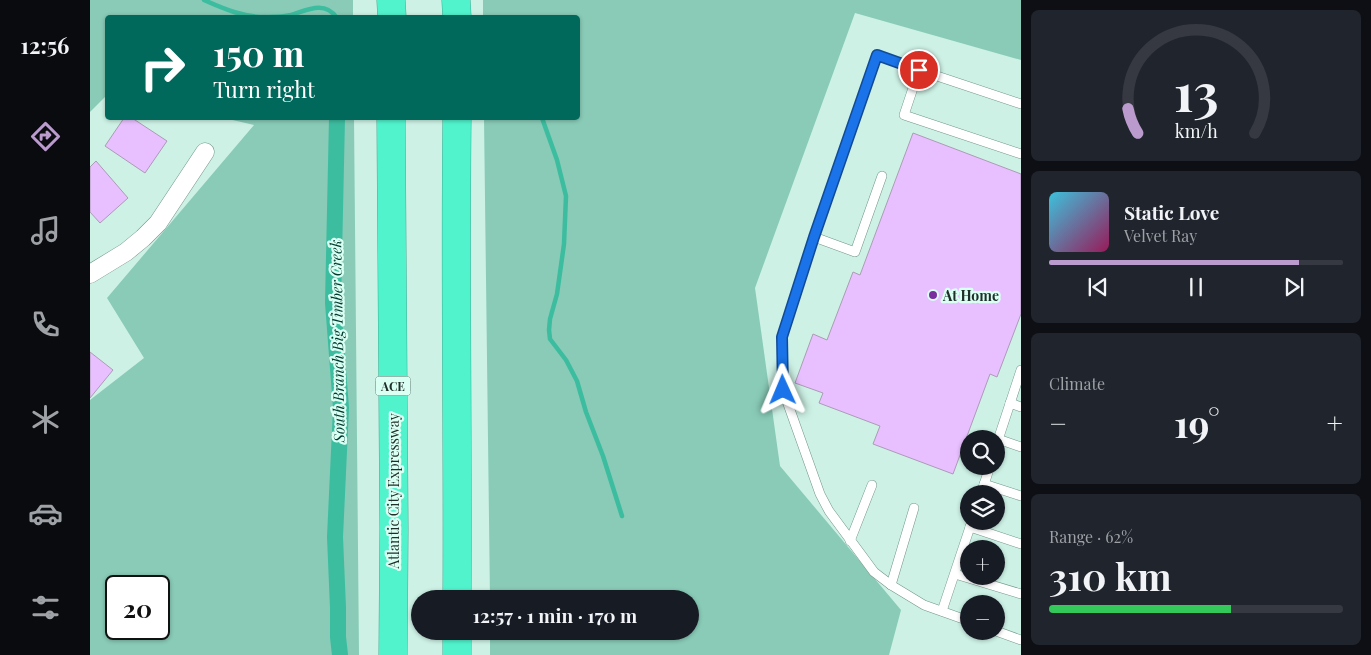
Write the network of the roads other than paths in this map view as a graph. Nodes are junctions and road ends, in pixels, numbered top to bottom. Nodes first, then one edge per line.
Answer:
1 (391, 0) edge
2 (456, 0) edge
3 (392, 15) edge
4 (457, 15) edge
5 (919, 70) junction
6 (1021, 104) edge
7 (391, 120) edge
8 (457, 120) edge
9 (205, 152) dead end
10 (1021, 154) edge
11 (882, 176) dead end
12 (814, 237) junction
13 (90, 274) edge
14 (1021, 370) edge
15 (1010, 403) junction
16 (1021, 407) edge
17 (1001, 430) edge
18 (1005, 444) edge
19 (1021, 447) edge
20 (987, 475) edge
21 (984, 484) joint
22 (872, 485) dead end
23 (1021, 496) edge
24 (914, 508) dead end
25 (969, 530) edge
26 (986, 530) edge
27 (850, 541) junction
28 (1021, 544) edge
29 (955, 574) junction
30 (891, 585) junction
31 (457, 590) edge
32 (1021, 594) edge
33 (942, 611) junction
34 (960, 618) edge
35 (1005, 634) edge
36 (457, 640) edge
37 (1021, 640) edge
38 (393, 655) edge
39 (457, 655) edge

1 - 3 highway
2 - 4 highway
5 - 6 lane
5 - 10 lane
5 - 12 lane
7 - 38 highway, Atlantic City Expressway / ACE
8 - 31 highway
9 - 13 street
11 - 12 lane
12 - 27 lane
14 - 15 lane
15 - 16 lane
15 - 17 lane
18 - 19 lane
20 - 21 lane
21 - 23 lane
22 - 27 lane
24 - 30 lane
25 - 29 lane
26 - 28 lane
27 - 30 lane
29 - 32 lane
29 - 33 lane
30 - 33 lane
33 - 34 lane
35 - 37 lane
36 - 39 highway

